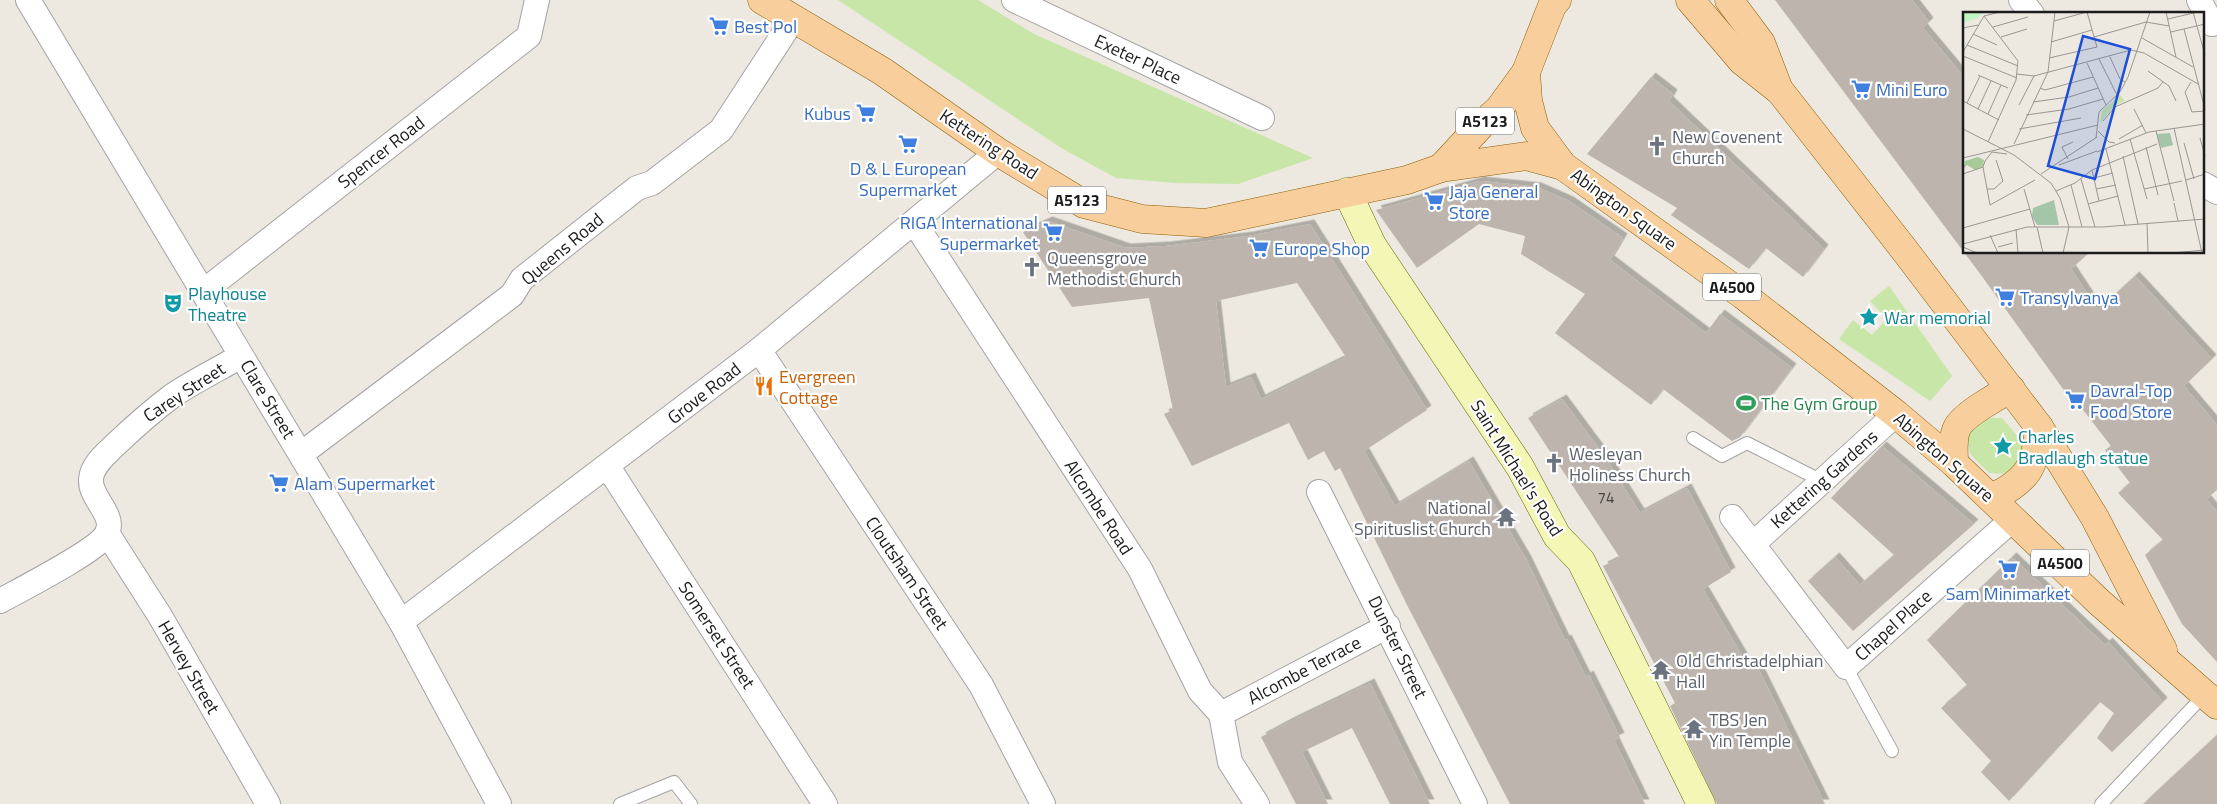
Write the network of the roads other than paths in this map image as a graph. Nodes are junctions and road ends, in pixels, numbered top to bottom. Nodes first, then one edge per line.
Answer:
1 (28, 0) edge
2 (538, 0) edge
3 (762, 0) edge
4 (1014, 0) edge
5 (1690, 0) edge
6 (1730, 0) edge
7 (2021, 0) edge
8 (2199, 0) edge
9 (1554, 2) edge
10 (2030, 12) edge
11 (794, 18) junction
12 (2211, 25) edge
13 (1526, 72) junction
14 (1780, 91) junction
15 (1262, 118) dead end
16 (998, 152) junction
17 (1563, 166) junction
18 (1441, 168) junction
19 (2204, 185) edge
20 (1347, 192) junction
21 (2217, 192) edge
22 (914, 222) junction
23 (204, 291) junction
24 (759, 350) junction
25 (242, 356) junction
26 (2011, 389) junction
27 (1896, 414) junction
28 (2039, 426) junction
29 (1692, 438) dead end
30 (301, 454) junction
31 (1954, 463) junction
32 (608, 467) junction
33 (1822, 481) junction
34 (1319, 492) dead end
35 (1991, 498) junction
36 (1732, 518) dead end
37 (2013, 519) junction
38 (107, 533) junction
39 (1753, 544) junction
40 (0, 602) edge
41 (402, 622) junction
42 (1388, 626) junction
43 (2168, 661) junction
44 (1846, 667) junction
45 (2211, 699) edge
46 (1221, 714) junction
47 (1892, 751) dead end
48 (268, 804) edge
49 (499, 804) edge
50 (620, 804) edge
51 (691, 804) edge
52 (825, 804) edge
53 (1043, 804) edge
54 (1257, 804) edge
55 (1474, 804) edge
56 (1701, 804) edge
57 (2101, 804) edge

1 - 23 street, Clare Street
2 - 23 street, Spencer Road
3 - 11 main road, Kettering Road / A5123
4 - 15 street, Exeter Place
5 - 14 main road, Abington Square / A4500
6 - 14 main road, A4500
7 - 10 street
8 - 12 street
9 - 13 main road, Abington Square / A4500
11 - 16 main road, Kettering Road / A5123
11 - 30 street, Queens Road
13 - 17 main road, Abington Square / A4500
13 - 18 main road, A5123
14 - 26 main road, Abington Square / A4500
16 - 20 main road, Kettering Road / A5123
16 - 22 street, Grove Road
17 - 18 main road, A5123
17 - 27 main road, Abington Square / A4500
18 - 20 main road, Kettering Road / A5123
19 - 21 street
20 - 56 street, Saint Michael's Road
22 - 24 street, Grove Road
22 - 46 street, Alcombe Road
23 - 25 street, Clare Street
24 - 32 street, Grove Road
24 - 53 street, Cloutsham Street
25 - 30 street, Clare Street
25 - 38 street, Carey Street
26 - 28 main road, Abington Square / A4500
26 - 31 main road
27 - 31 main road, Abington Square / A4500
27 - 33 street, Kettering Gardens
28 - 35 main road
28 - 43 main road, Abington Square / A4500
29 - 33 lane
30 - 41 street, Clare Street
31 - 35 main road, Abington Square / A4500
32 - 41 street, Grove Road
32 - 52 street, Somerset Street
33 - 39 street, Kettering Gardens
34 - 42 street, Dunster Street
35 - 37 main road, Abington Square / A4500
36 - 39 street, Chapel Place
37 - 43 main road, Abington Square / A4500
37 - 44 street, Chapel Place
38 - 40 street
38 - 48 street, Hervey Street
39 - 44 street, Chapel Place
41 - 49 street, Clare Street
42 - 46 street, Alcombe Terrace
42 - 55 street, Dunster Street
43 - 45 main road, Abington Square / A4500
44 - 47 lane
45 - 57 lane
46 - 54 street
50 - 51 lane

